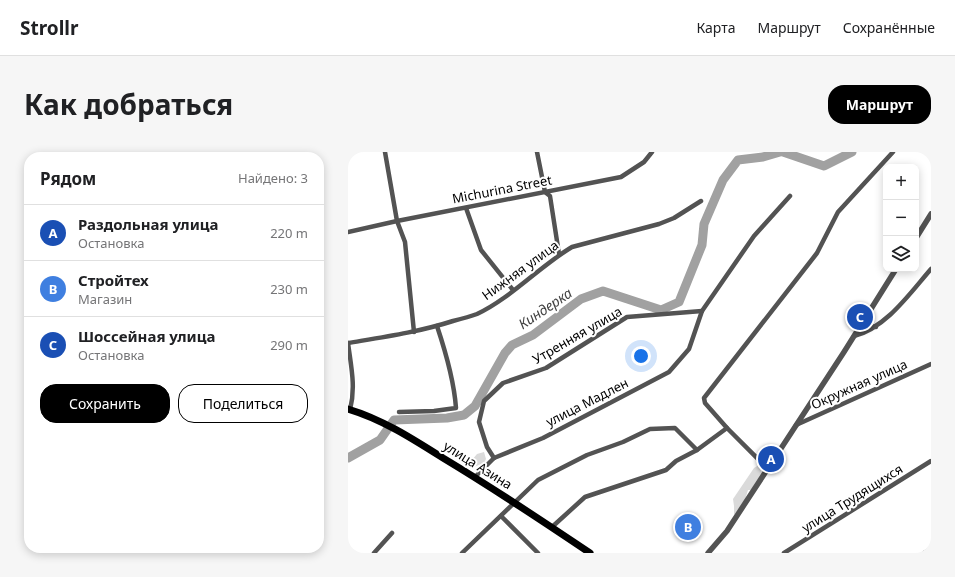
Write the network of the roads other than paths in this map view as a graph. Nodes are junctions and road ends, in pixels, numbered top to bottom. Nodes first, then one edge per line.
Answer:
1 (385, 152) edge
2 (537, 152) edge
3 (652, 152) edge
4 (893, 152) edge
5 (545, 192) junction
6 (790, 196) dead end
7 (701, 201) dead end
8 (466, 208) junction
9 (931, 214) edge
10 (396, 221) junction
11 (348, 232) edge
12 (917, 236) edge
13 (559, 254) junction
14 (931, 269) edge
15 (894, 272) edge
16 (513, 290) junction
17 (702, 311) junction
18 (863, 321) junction
19 (437, 326) junction
20 (876, 327) junction
21 (414, 332) junction
22 (854, 336) junction
23 (348, 343) edge
24 (931, 364) edge
25 (349, 409) edge
26 (399, 412) dead end
27 (796, 425) junction
28 (727, 428) junction
29 (697, 450) junction
30 (494, 458) junction
31 (931, 461) edge
32 (768, 469) junction
33 (475, 477) junction
34 (514, 502) junction
35 (501, 516) junction
36 (552, 527) junction
37 (392, 533) dead end
38 (931, 549) edge
39 (374, 553) edge
40 (462, 553) edge
41 (538, 553) edge
42 (590, 553) edge
43 (708, 553) edge
44 (784, 553) edge
45 (924, 553) edge

1 - 10 street
2 - 5 street
3 - 5 street, Michurina Street
4 - 28 street
5 - 8 street, Michurina Street
5 - 13 street
6 - 17 street, улица Мадлен
7 - 13 street, Нижняя улица
8 - 10 street, Michurina Street
8 - 16 street
9 - 12 street
10 - 11 street, Michurina Street
10 - 21 street
13 - 16 street, Нижняя улица
14 - 20 street
15 - 18 street
16 - 19 street, Нижняя улица
17 - 30 street, улица Мадлен
17 - 30 street, Утренняя улица
18 - 20 street
18 - 22 street
19 - 21 street, Нижняя улица
19 - 26 street
20 - 22 street
21 - 23 street, Нижняя улица
22 - 27 street
23 - 25 street
24 - 27 street, Окружная улица
25 - 33 main road, улица Азина
27 - 32 street
28 - 29 street
28 - 32 street
29 - 34 street
29 - 36 street
30 - 33 street, улица Мадлен
31 - 44 street, улица Трудящихся
32 - 43 street
33 - 34 main road, улица Азина
34 - 35 street
34 - 36 main road, улица Азина
35 - 40 street
35 - 41 street
36 - 42 main road, улица Азина
37 - 39 street
38 - 45 street

